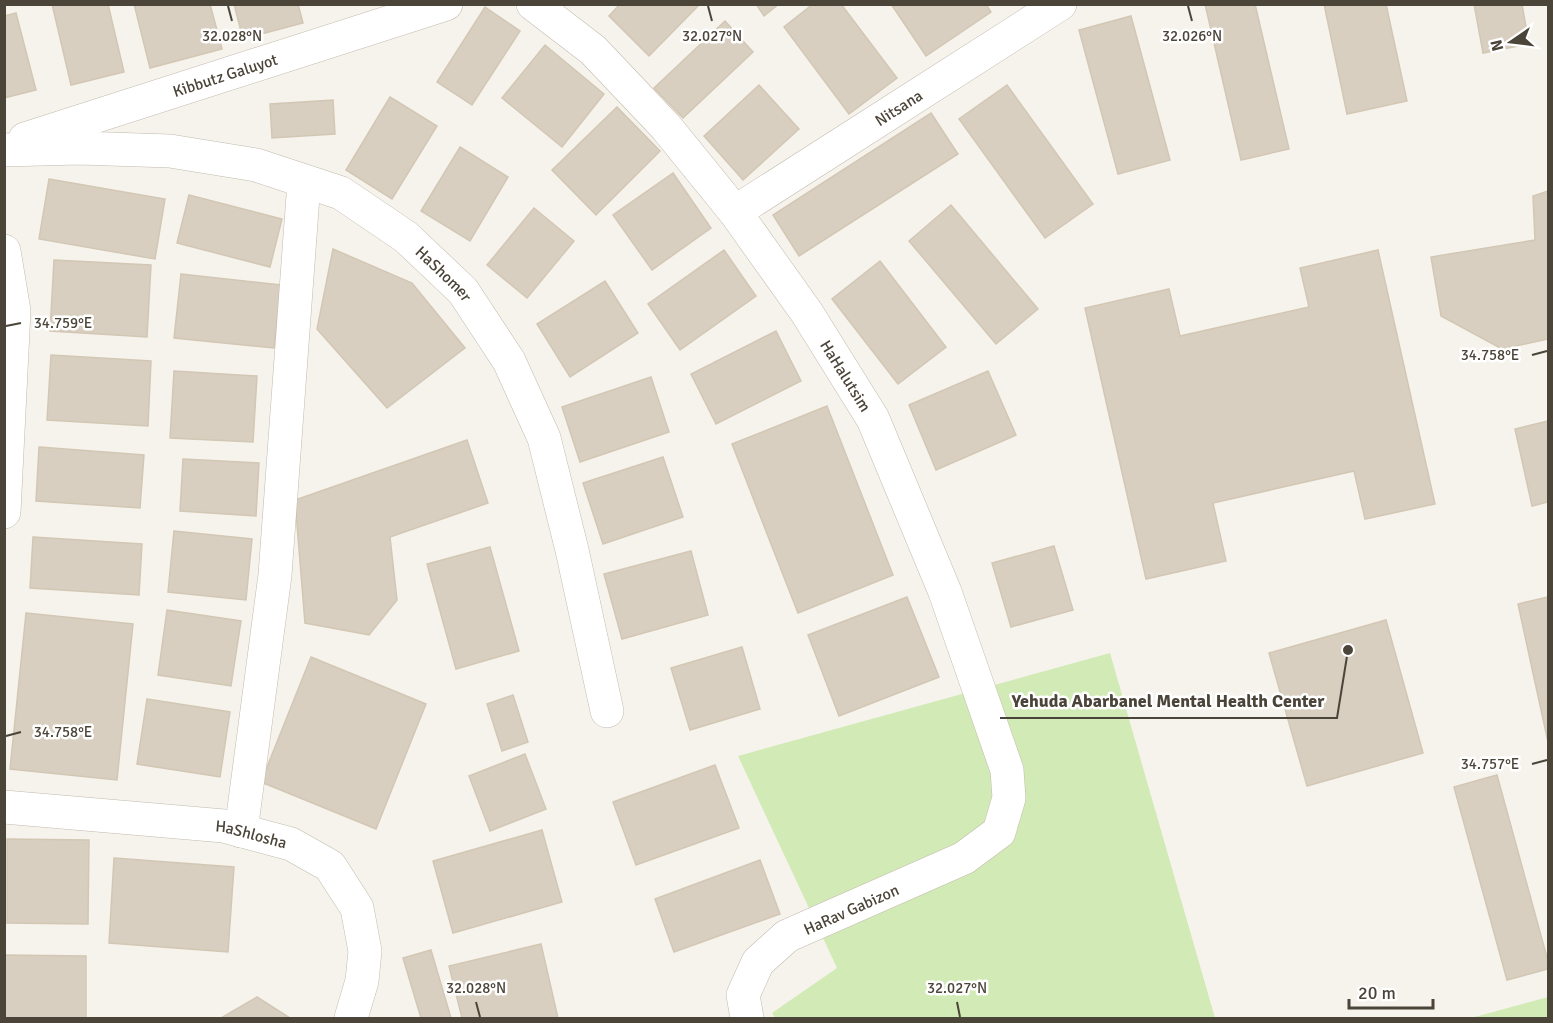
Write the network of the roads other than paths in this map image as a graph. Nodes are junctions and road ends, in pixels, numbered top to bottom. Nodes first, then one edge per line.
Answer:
1 (446, 4) edge
2 (533, 4) edge
3 (1060, 4) edge
4 (4, 145) edge
5 (4, 150) edge
6 (304, 182) junction
7 (735, 212) junction
8 (4, 251) edge
9 (6, 467) edge
10 (4, 513) edge
11 (608, 711) dead end
12 (4, 807) edge
13 (241, 831) junction
14 (999, 832) joint
15 (351, 1018) edge
16 (747, 1018) edge

1 - 4 street, Kibbutz Galuyot
2 - 7 street, HaHalutsim
3 - 7 street, Nitsana
5 - 6 street, HaShomer
6 - 11 street, HaShomer
6 - 13 street
7 - 14 street, HaHalutsim
8 - 9 street
9 - 10 street
12 - 13 street, HaShlosha
13 - 15 street, HaShlosha
14 - 16 street, HaRav Gabizon

